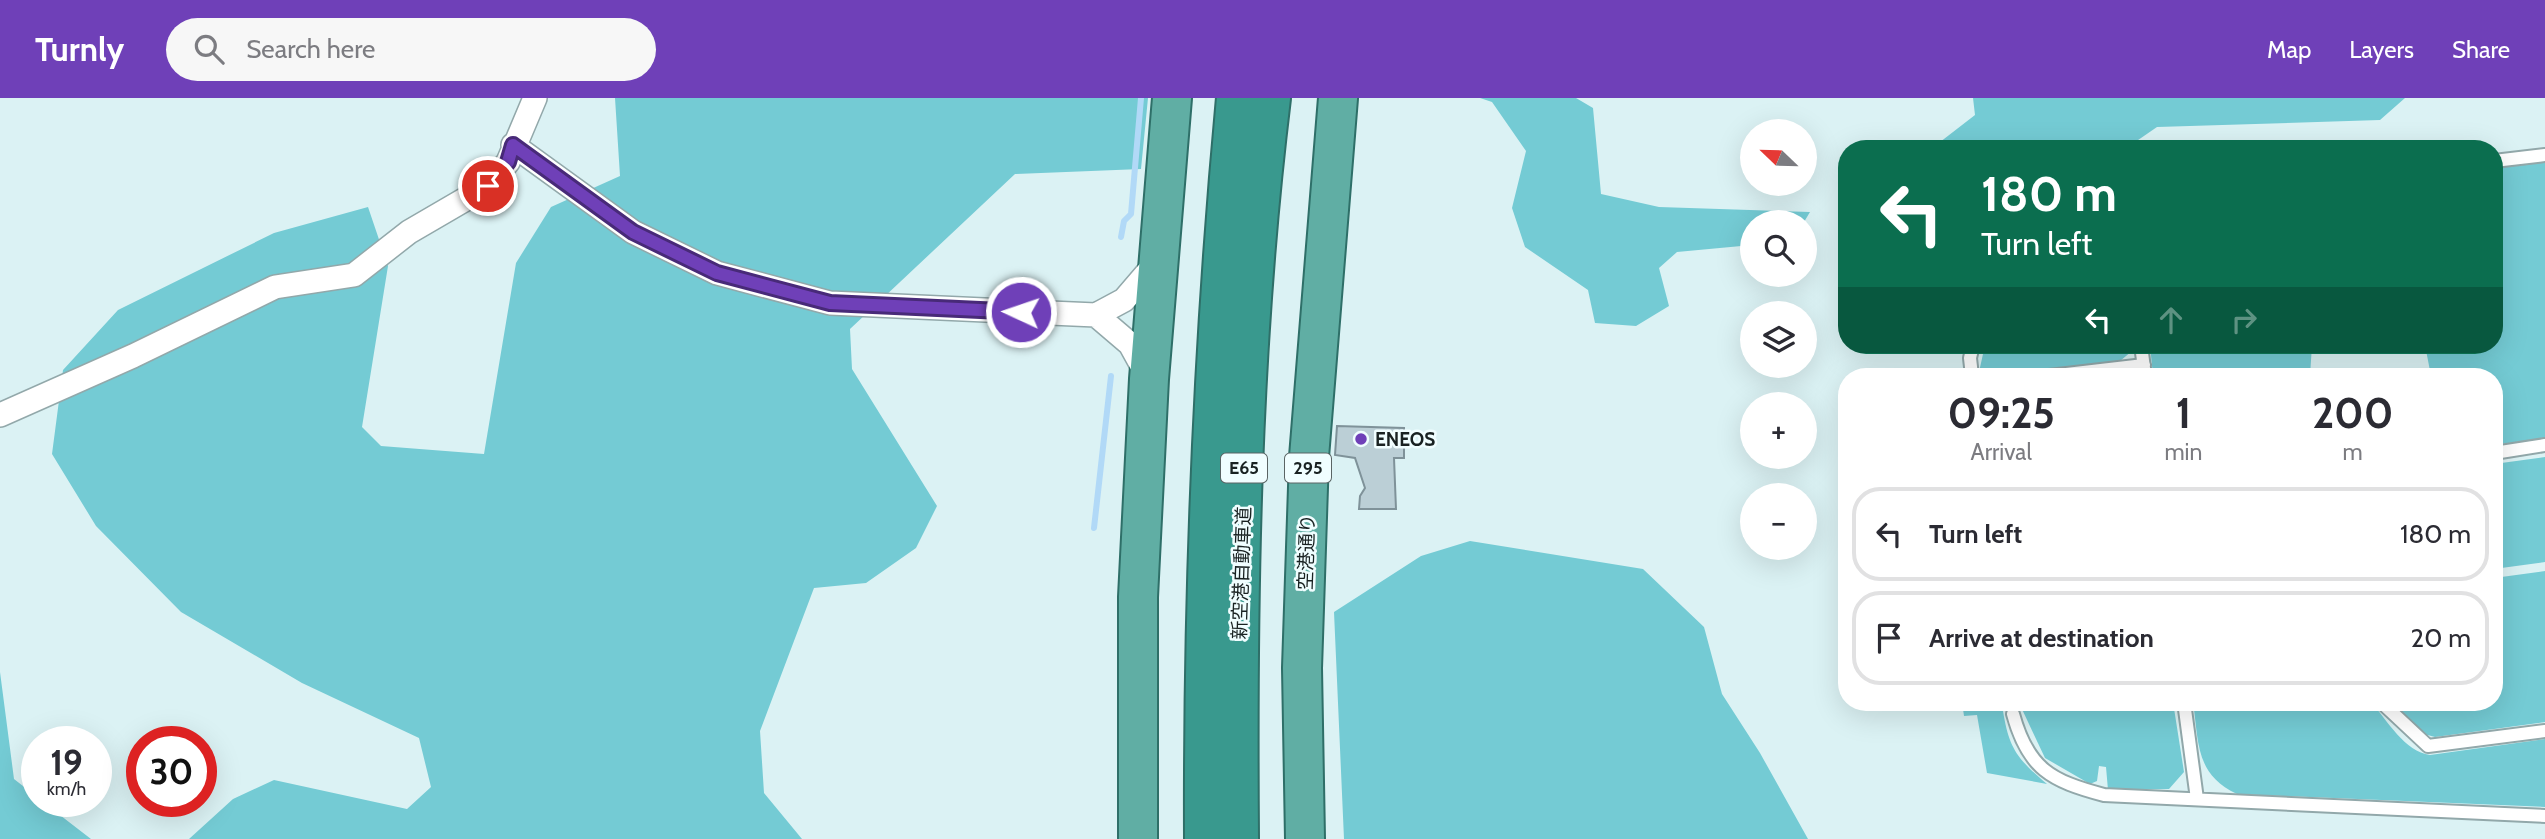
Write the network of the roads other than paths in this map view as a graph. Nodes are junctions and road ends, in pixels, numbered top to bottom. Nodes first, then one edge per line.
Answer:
1 (535, 98) edge
2 (1172, 98) edge
3 (1236, 98) edge
4 (1271, 98) edge
5 (1338, 98) edge
6 (513, 145) junction
7 (2545, 155) edge
8 (2503, 160) edge
9 (1158, 258) junction
10 (1096, 316) junction
11 (1149, 379) junction
12 (0, 415) edge
13 (2545, 445) edge
14 (2503, 452) edge
15 (2185, 711) edge
16 (2391, 711) edge
17 (2013, 714) dead end
18 (2545, 731) edge
19 (2197, 799) junction
20 (2545, 816) edge
21 (1138, 839) edge
22 (1204, 839) edge
23 (1239, 839) edge
24 (1306, 839) edge

1 - 6 street
2 - 9 highway
3 - 22 highway, 新空港自動車道 / E65
4 - 23 highway, 新空港自動車道 / E65
5 - 24 highway, 空港通り / 295
6 - 10 street
6 - 12 street
7 - 8 lane
9 - 10 street
9 - 11 highway
10 - 11 street
11 - 21 highway
13 - 14 lane
15 - 19 lane
16 - 18 lane
17 - 19 lane
19 - 20 lane

